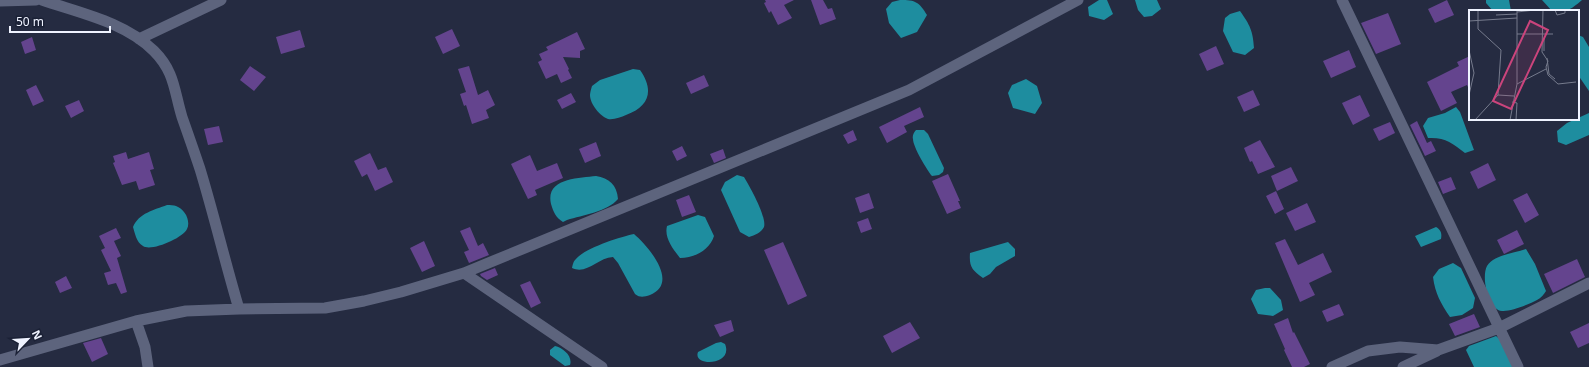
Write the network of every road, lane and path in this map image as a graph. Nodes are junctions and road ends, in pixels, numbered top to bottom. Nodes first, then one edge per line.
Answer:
1 (36, 0) edge
2 (42, 0) edge
3 (221, 0) edge
4 (1078, 0) edge
5 (1342, 0) edge
6 (0, 1) edge
7 (138, 39) junction
8 (464, 273) junction
9 (1589, 283) edge
10 (239, 309) junction
11 (136, 321) junction
12 (1499, 328) junction
13 (1438, 350) junction
14 (0, 360) edge
15 (148, 367) edge
16 (602, 367) edge
17 (1332, 367) edge
18 (1403, 367) edge
19 (1518, 367) edge

1 - 6 street
2 - 7 street
3 - 7 street
4 - 8 street
5 - 12 street
7 - 10 street
8 - 10 street
8 - 16 street
9 - 12 street
10 - 11 street
11 - 14 street
11 - 15 street
12 - 13 street
12 - 19 street
13 - 17 street
13 - 18 street

